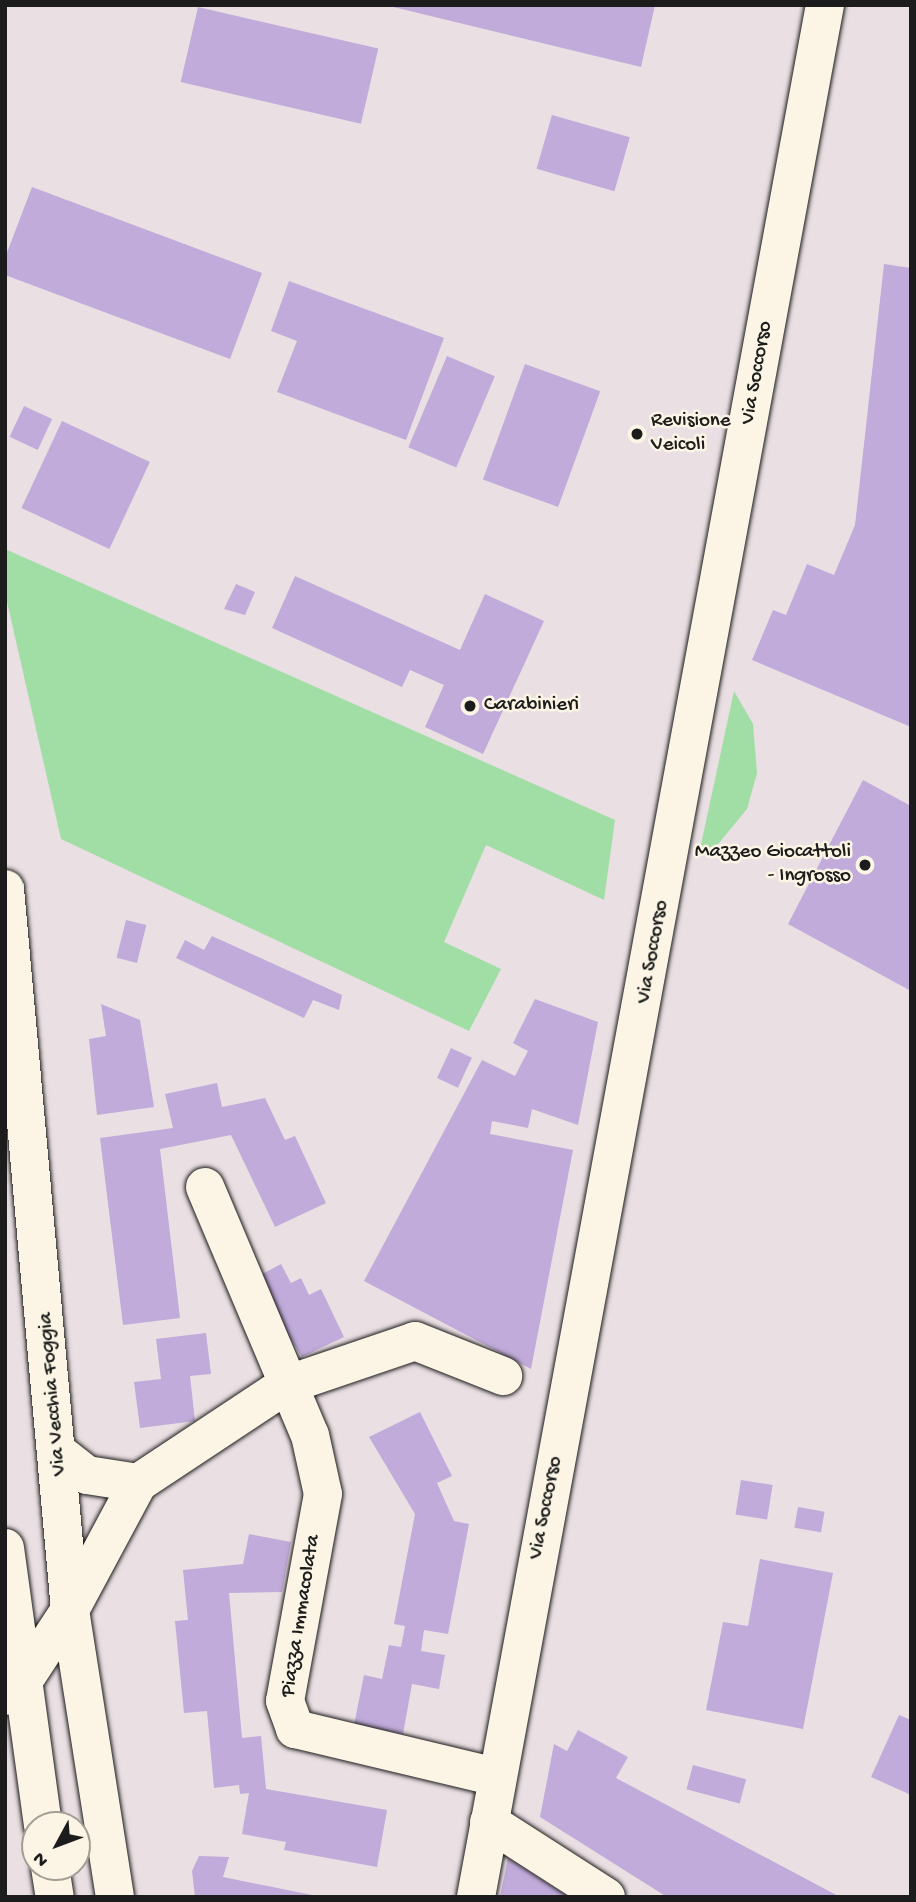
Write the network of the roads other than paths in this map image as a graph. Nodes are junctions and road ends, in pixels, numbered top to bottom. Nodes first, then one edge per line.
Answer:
1 (825, 5) edge
2 (5, 889) edge
3 (205, 1187) dead end
4 (503, 1376) dead end
5 (286, 1385) junction
6 (60, 1454) junction
7 (138, 1483) junction
8 (5, 1548) edge
9 (70, 1610) junction
10 (13, 1691) edge
11 (496, 1777) junction
12 (40, 1811) edge
13 (489, 1822) junction
14 (115, 1897) edge
15 (476, 1897) edge
16 (606, 1897) edge

1 - 11 street, Via Soccorso
2 - 6 street, Via Vecchia Foggia
3 - 5 street, Piazza Immacolata
4 - 5 street
5 - 7 street
5 - 11 street, Piazza Immacolata
6 - 7 street
6 - 9 street, Via Vecchia Foggia
7 - 9 street
8 - 10 street
9 - 10 street
9 - 14 street, Via Vecchia Foggia
10 - 12 street
11 - 13 street, Via Soccorso
13 - 15 street, Via Soccorso
13 - 16 street

